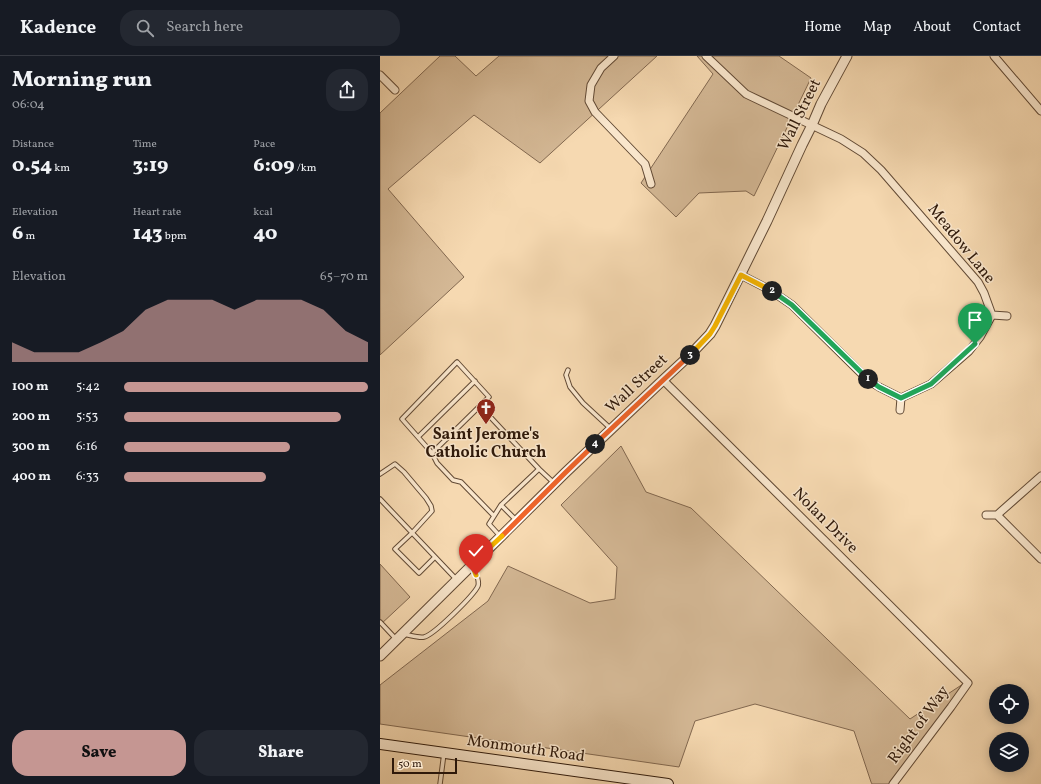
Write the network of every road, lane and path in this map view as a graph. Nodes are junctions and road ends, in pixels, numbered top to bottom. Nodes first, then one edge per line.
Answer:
1 (614, 56) edge
2 (706, 56) edge
3 (847, 56) edge
4 (994, 56) edge
5 (380, 75) edge
6 (395, 90) dead end
7 (1041, 111) edge
8 (812, 125) junction
9 (651, 184) dead end
10 (741, 275) junction
11 (992, 315) junction
12 (1007, 316) dead end
13 (568, 370) dead end
14 (663, 380) junction
15 (475, 381) junction
16 (901, 398) junction
17 (480, 406) junction
18 (900, 410) dead end
19 (611, 429) junction
20 (418, 437) junction
21 (432, 453) junction
22 (539, 468) junction
23 (380, 474) edge
24 (1041, 476) edge
25 (554, 483) junction
26 (380, 499) edge
27 (501, 505) junction
28 (997, 515) junction
29 (494, 516) junction
30 (986, 516) dead end
31 (516, 521) junction
32 (412, 533) junction
33 (501, 537) junction
34 (435, 557) junction
35 (1041, 559) edge
36 (472, 564) junction
37 (456, 580) junction
38 (380, 622) edge
39 (399, 637) junction
40 (381, 654) edge
41 (968, 682) joint
42 (380, 744) edge
43 (444, 753) junction
44 (440, 784) edge
45 (668, 784) edge
46 (893, 784) edge

1 - 9 street
2 - 8 street, Meadow Lane
3 - 8 street, Wall Street
4 - 7 street
5 - 6 street
8 - 10 street, Wall Street
8 - 11 street, Meadow Lane
10 - 14 street, Wall Street
10 - 16 street
11 - 12 street
11 - 16 street
13 - 19 lane
14 - 19 street, Wall Street
14 - 41 street, Nolan Drive
15 - 17 lane
15 - 20 lane
15 - 20 lane
16 - 18 street
17 - 21 lane
17 - 22 lane
19 - 25 street, Wall Street
20 - 21 lane
21 - 29 lane
22 - 25 lane
22 - 27 lane
23 - 32 lane
24 - 28 street
25 - 31 street, Wall Street
26 - 32 lane
27 - 29 lane
27 - 31 lane
28 - 30 street
28 - 35 street
29 - 33 lane
31 - 33 street, Wall Street
32 - 34 lane
32 - 34 lane
33 - 36 street, Wall Street
34 - 37 lane
36 - 37 street, Wall Street
36 - 39 lane
37 - 39 street, Wall Street
38 - 39 lane
39 - 40 street, Wall Street
41 - 46 street, Right of Way
42 - 43 main road, Monmouth Road
43 - 44 lane
43 - 45 main road, Monmouth Road

